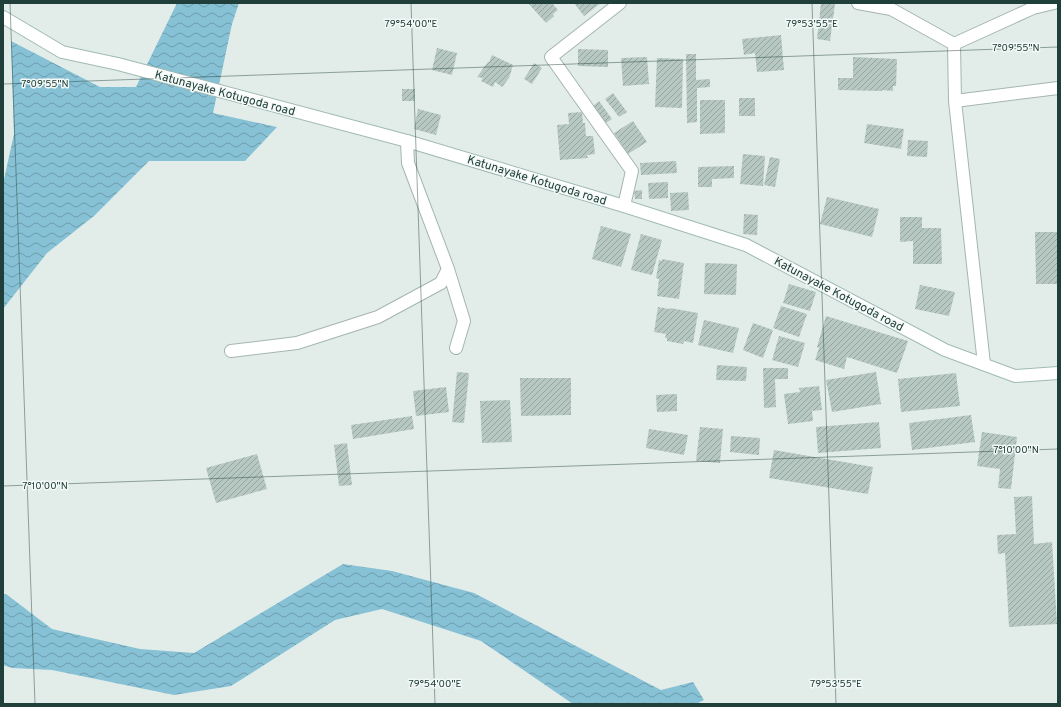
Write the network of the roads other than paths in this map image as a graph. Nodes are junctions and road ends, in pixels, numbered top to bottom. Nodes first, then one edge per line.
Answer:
1 (620, 3) edge
2 (858, 3) edge
3 (1054, 3) edge
4 (3, 17) edge
5 (954, 44) junction
6 (1058, 88) edge
7 (955, 101) junction
8 (407, 141) junction
9 (624, 206) junction
10 (448, 269) junction
11 (456, 348) dead end
12 (231, 350) dead end
13 (984, 364) junction
14 (1058, 373) edge

1 - 9 street
2 - 5 street
3 - 5 street
4 - 8 street, Katunayake Kotugoda road
5 - 7 street
6 - 7 street
7 - 13 street
8 - 9 street, Katunayake Kotugoda road
8 - 10 street
9 - 13 street, Katunayake Kotugoda road
10 - 11 street
10 - 12 street
13 - 14 street, Katunayake Kotugoda road

